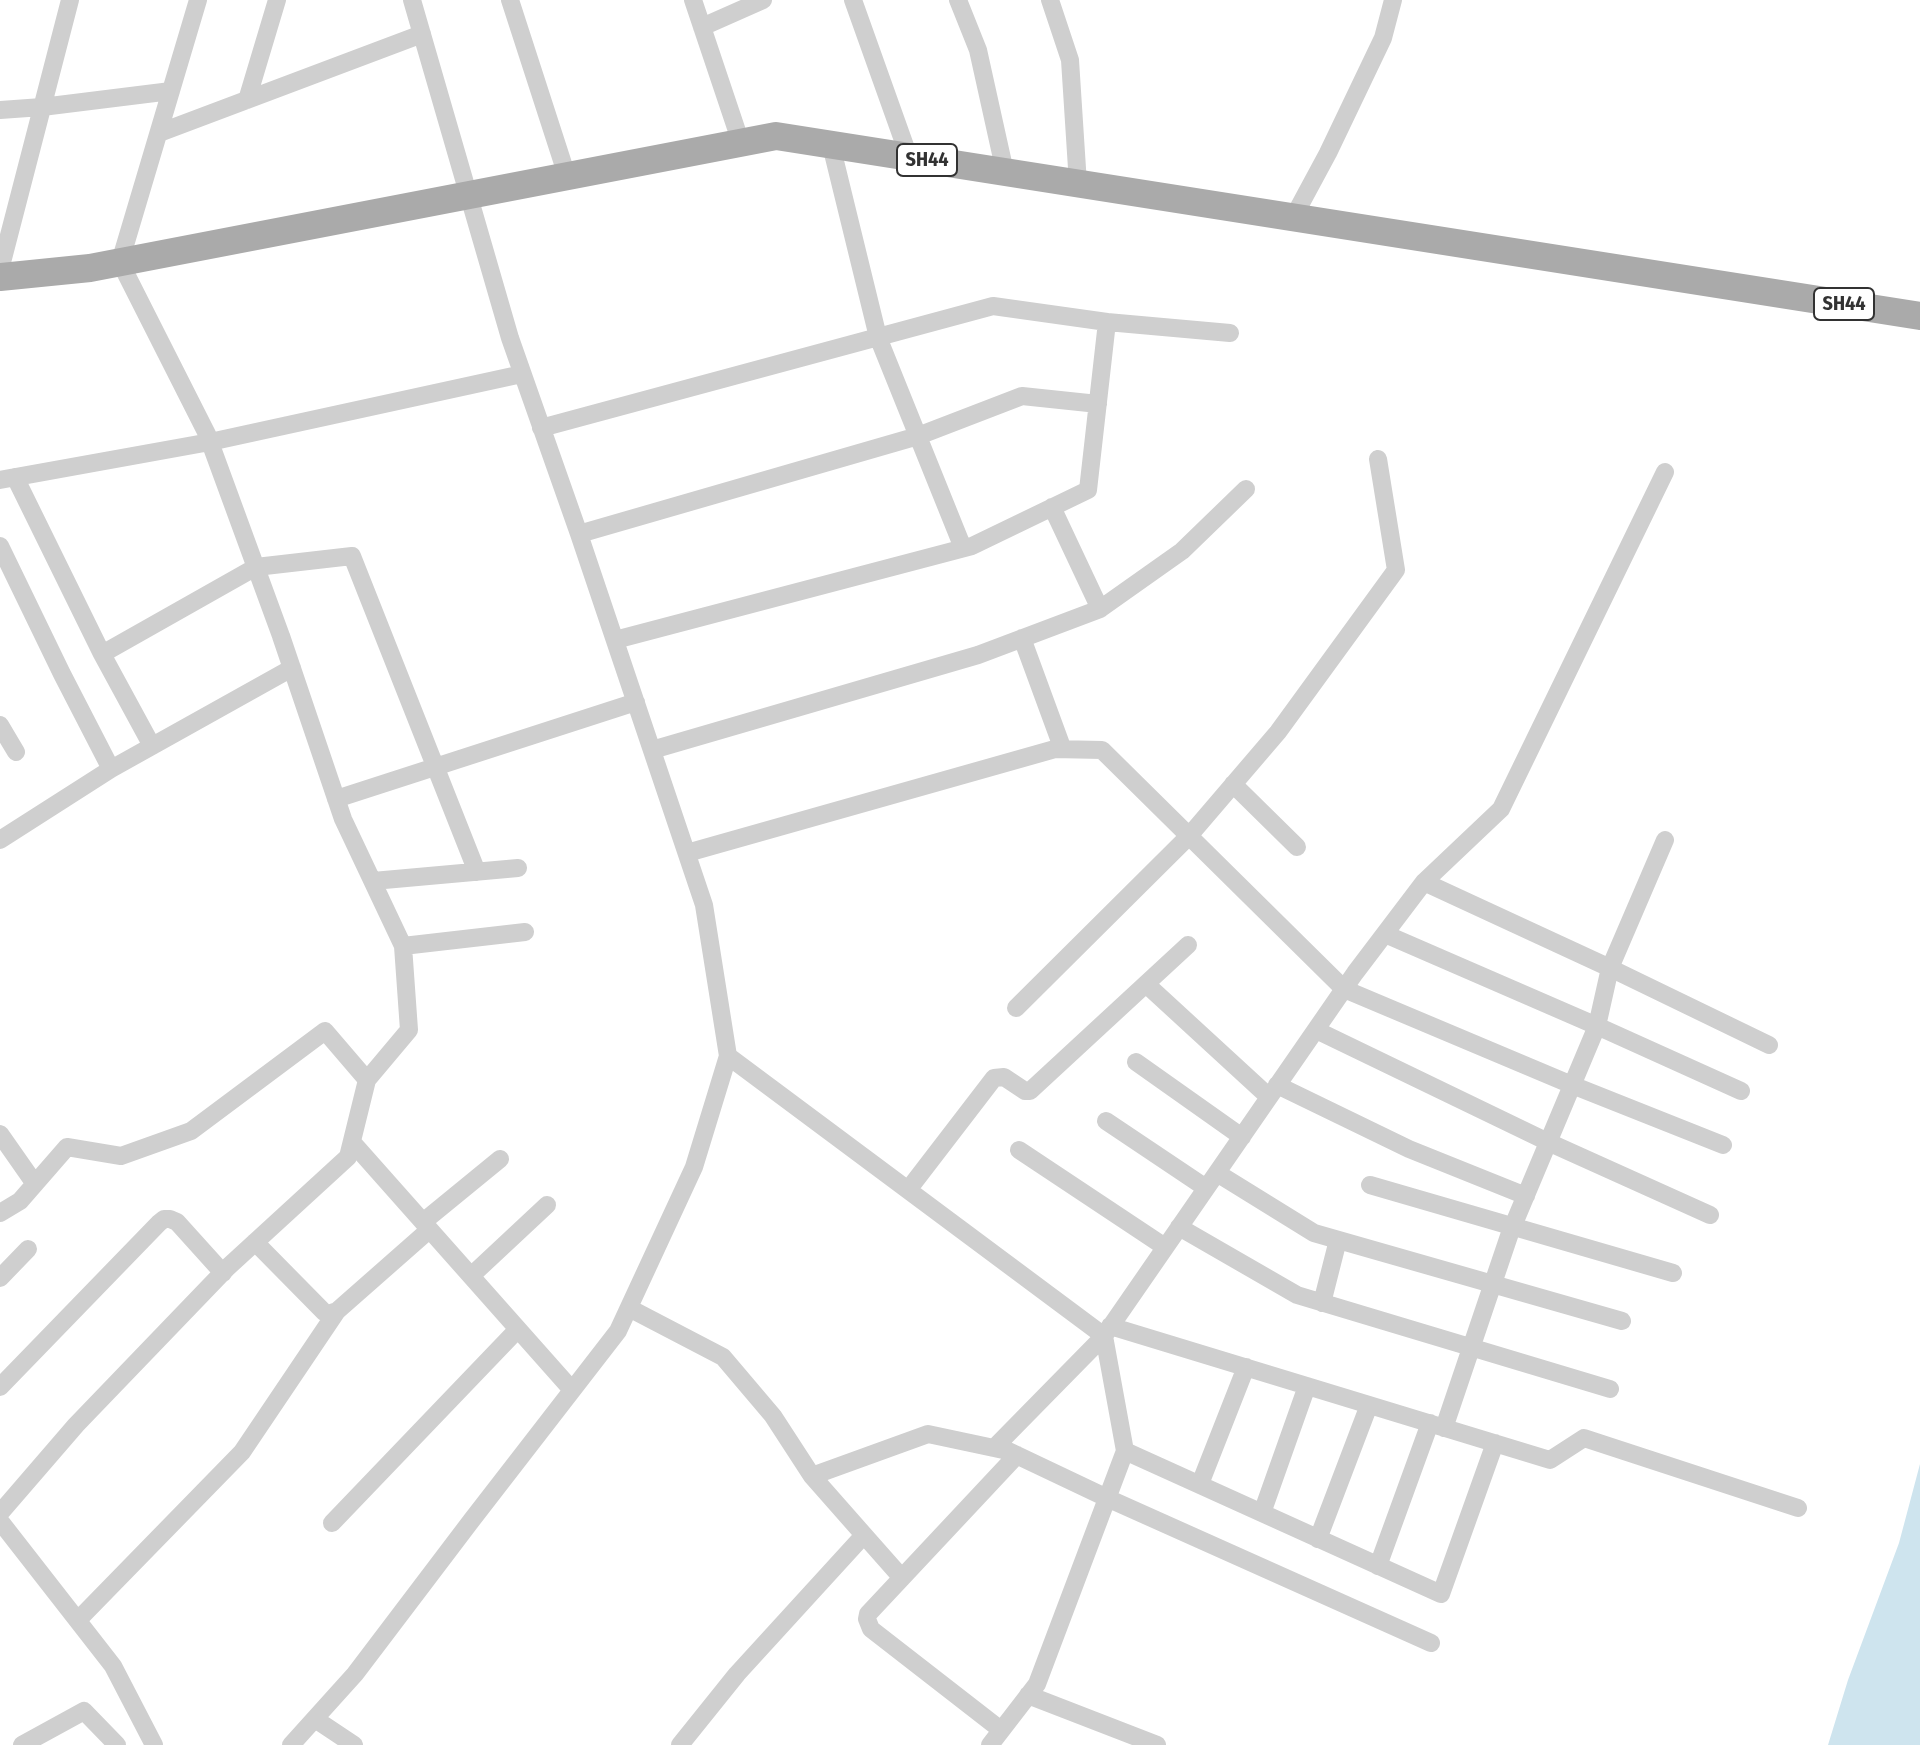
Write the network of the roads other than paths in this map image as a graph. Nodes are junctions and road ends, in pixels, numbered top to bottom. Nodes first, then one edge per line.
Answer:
1 (70, 0) edge
2 (198, 0) edge
3 (277, 0) edge
4 (412, 0) edge
5 (510, 0) edge
6 (693, 0) edge
7 (763, 0) edge
8 (853, 0) edge
9 (958, 0) edge
10 (1050, 0) edge
11 (1393, 0) edge
12 (702, 27) junction
13 (422, 34) junction
14 (171, 91) junction
15 (247, 100) junction
16 (42, 107) junction
17 (0, 110) edge
18 (159, 133) junction
19 (741, 143) junction
20 (831, 145) junction
21 (909, 157) junction
22 (1005, 172) junction
23 (567, 176) junction
24 (1078, 184) junction
25 (468, 195) junction
26 (1293, 218) junction
27 (120, 262) junction
28 (90, 268) junction
29 (0, 270) edge
30 (0, 277) edge
31 (0, 295) edge
32 (1920, 316) edge
33 (1107, 322) junction
34 (1230, 333) dead end
35 (878, 337) junction
36 (522, 374) junction
37 (1098, 404) junction
38 (541, 428) junction
39 (918, 436) junction
40 (210, 442) junction
41 (1378, 459) dead end
42 (1665, 472) dead end
43 (8, 479) edge
44 (1246, 489) dead end
45 (1052, 507) junction
46 (579, 534) junction
47 (0, 546) edge
48 (963, 548) junction
49 (256, 567) junction
50 (6, 574) edge
51 (1100, 609) junction
52 (1022, 638) junction
53 (615, 640) junction
54 (102, 654) junction
55 (292, 668) junction
56 (636, 702) junction
57 (0, 725) edge
58 (152, 746) junction
59 (1054, 749) junction
60 (652, 750) junction
61 (16, 752) dead end
62 (436, 767) junction
63 (111, 769) junction
64 (1233, 784) junction
65 (336, 799) junction
66 (1189, 836) junction
67 (0, 840) edge
68 (1665, 840) dead end
69 (1297, 847) dead end
70 (687, 853) junction
71 (518, 868) dead end
72 (477, 872) junction
73 (373, 881) junction
74 (1424, 882) junction
75 (525, 932) dead end
76 (1385, 934) junction
77 (1188, 945) dead end
78 (403, 946) junction
79 (1610, 968) junction
80 (1146, 984) junction
81 (1344, 989) junction
82 (1016, 1008) dead end
83 (1597, 1026) junction
84 (1316, 1030) junction
85 (1769, 1045) dead end
86 (728, 1056) junction
87 (1136, 1062) dead end
88 (367, 1080) junction
89 (1572, 1085) junction
90 (1273, 1091) junction
91 (1741, 1091) dead end
92 (1106, 1121) dead end
93 (0, 1134) edge
94 (1242, 1137) junction
95 (352, 1142) junction
96 (1548, 1142) junction
97 (1723, 1145) dead end
98 (1019, 1150) dead end
99 (500, 1159) dead end
100 (1211, 1180) junction
101 (35, 1184) junction
102 (1370, 1185) dead end
103 (908, 1190) junction
104 (1526, 1196) junction
105 (547, 1205) dead end
106 (0, 1213) edge
107 (1710, 1215) dead end
108 (426, 1226) junction
109 (1513, 1226) junction
110 (1179, 1227) junction
111 (1338, 1240) junction
112 (255, 1242) junction
113 (1165, 1247) junction
114 (28, 1249) dead end
115 (223, 1273) junction
116 (1673, 1273) dead end
117 (471, 1276) junction
118 (0, 1278) edge
119 (1493, 1284) junction
120 (1322, 1303) junction
121 (629, 1308) junction
122 (337, 1311) junction
123 (1622, 1321) dead end
124 (518, 1329) junction
125 (1107, 1331) junction
126 (1471, 1348) junction
127 (1246, 1367) junction
128 (1307, 1386) junction
129 (0, 1387) edge
130 (1610, 1389) dead end
131 (572, 1390) junction
132 (1369, 1405) junction
133 (1437, 1425) junction
134 (1495, 1443) junction
135 (994, 1448) junction
136 (1125, 1451) junction
137 (1017, 1455) junction
138 (812, 1476) junction
139 (1200, 1484) junction
140 (1107, 1498) junction
141 (1798, 1508) dead end
142 (0, 1513) edge
143 (1262, 1513) junction
144 (0, 1521) edge
145 (332, 1523) dead end
146 (864, 1535) junction
147 (1318, 1539) junction
148 (1378, 1566) junction
149 (902, 1578) junction
150 (78, 1620) junction
151 (1431, 1643) dead end
152 (1028, 1695) junction
153 (315, 1719) junction
154 (995, 1738) edge
155 (22, 1745) edge
156 (117, 1745) edge
157 (154, 1745) edge
158 (291, 1745) edge
159 (354, 1745) edge
160 (680, 1745) edge
161 (1157, 1745) edge

1 - 16 street
2 - 14 street
3 - 15 street
4 - 13 street
5 - 23 street
6 - 12 street
7 - 12 street
8 - 21 street
9 - 22 street
10 - 24 street
11 - 26 street
12 - 19 street
13 - 15 street
13 - 25 street
14 - 16 street
14 - 18 street
15 - 18 street
16 - 17 street
16 - 29 street
18 - 27 street
19 - 20 main road, SH44
19 - 23 main road, SH44
20 - 21 main road, SH44
20 - 35 street
21 - 22 main road, SH44
22 - 24 main road, SH44
23 - 25 main road, SH44
24 - 26 main road, SH44
25 - 27 main road, SH44
25 - 36 street
26 - 32 main road, SH44
27 - 28 main road, SH44
27 - 40 street
28 - 30 main road, SH44
28 - 31 main road, SH44
33 - 34 street
33 - 35 street
33 - 37 street
35 - 38 street
35 - 39 street
36 - 38 street
36 - 40 street
37 - 39 street
37 - 45 street
38 - 46 street
39 - 46 street
39 - 48 street
40 - 43 street
40 - 49 street
41 - 64 street
42 - 74 street
43 - 54 street
44 - 51 street
45 - 48 street
45 - 51 street
46 - 53 street
47 - 50 street
48 - 53 street
49 - 54 street
49 - 55 street
49 - 62 street
50 - 63 street
51 - 52 street
52 - 59 street
52 - 60 street
53 - 56 street
54 - 58 street
55 - 58 street
55 - 65 street
56 - 60 street
56 - 62 street
57 - 61 street
58 - 63 street
59 - 66 street
59 - 70 street
60 - 70 street
62 - 65 street
62 - 72 street
63 - 67 street
64 - 66 street
64 - 69 street
65 - 73 street
66 - 81 street
66 - 82 street
68 - 79 street
70 - 86 street
71 - 72 street
72 - 73 street
73 - 78 street
74 - 76 street
74 - 79 street
75 - 78 street
76 - 81 street
76 - 83 street
77 - 80 street
78 - 88 street
79 - 83 street
79 - 85 street
80 - 90 street
80 - 103 street
81 - 84 street
81 - 89 street
83 - 89 street
83 - 91 street
84 - 90 street
84 - 96 street
86 - 103 street
86 - 121 street
87 - 94 street
88 - 95 street
88 - 101 street
89 - 96 street
89 - 97 street
90 - 94 street
90 - 104 street
92 - 100 street
93 - 101 street
94 - 100 street
95 - 108 street
95 - 112 street
96 - 104 street
96 - 107 street
98 - 113 street
99 - 108 street
100 - 110 street
100 - 111 street
101 - 106 street
102 - 109 street
103 - 125 street
104 - 109 street
105 - 117 street
108 - 117 street
108 - 122 street
109 - 116 street
109 - 119 street
110 - 113 street
110 - 120 street
111 - 119 street
111 - 120 street
112 - 115 street
112 - 122 street
113 - 125 street
114 - 118 street
115 - 129 street
115 - 142 street
117 - 124 street
119 - 123 street
119 - 126 street
120 - 126 street
121 - 131 street
121 - 138 street
122 - 150 street
124 - 131 street
124 - 145 street
125 - 127 street
125 - 135 street
125 - 136 street
126 - 130 street
126 - 133 street
127 - 128 street
127 - 139 street
128 - 132 street
128 - 143 street
131 - 153 street
132 - 133 street
132 - 147 street
133 - 134 street
133 - 148 street
134 - 141 street
134 - 148 street
135 - 137 street
135 - 138 street
136 - 139 street
136 - 140 street
137 - 140 street
137 - 149 street
138 - 146 street
139 - 143 street
140 - 151 street
140 - 152 street
143 - 147 street
144 - 150 street
146 - 149 street
146 - 160 street
147 - 148 street
149 - 154 street
150 - 157 street
152 - 154 street
152 - 161 street
153 - 158 street
153 - 159 street
155 - 156 street

